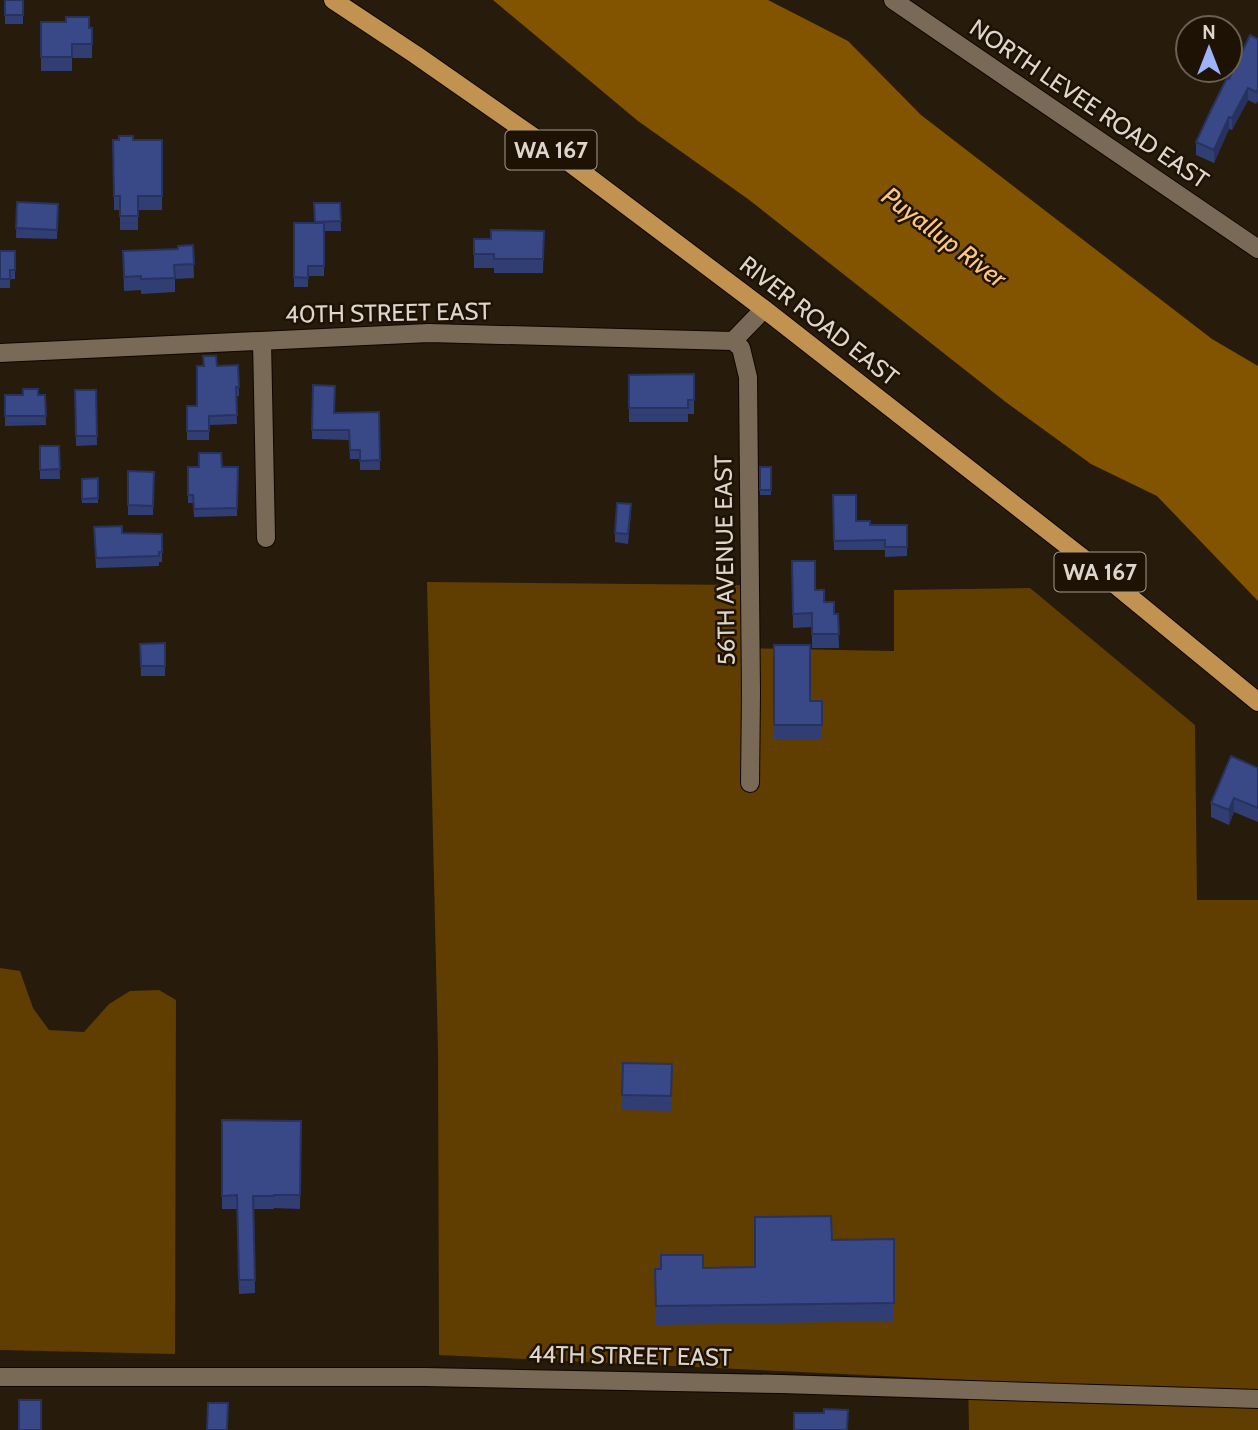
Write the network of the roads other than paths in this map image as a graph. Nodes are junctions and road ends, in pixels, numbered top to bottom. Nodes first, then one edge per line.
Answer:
1 (333, 0) edge
2 (893, 0) edge
3 (1258, 249) edge
4 (764, 309) junction
5 (262, 341) junction
6 (733, 341) junction
7 (0, 354) edge
8 (266, 538) dead end
9 (1258, 702) edge
10 (750, 783) dead end
11 (0, 1377) edge
12 (1258, 1399) edge

1 - 4 main road, RIVER ROAD EAST / WA 167
2 - 3 street, NORTH LEVEE ROAD EAST
4 - 6 street
4 - 9 main road, RIVER ROAD EAST / WA 167
5 - 6 street, 40TH STREET EAST
5 - 7 street, 40TH STREET EAST
5 - 8 street
6 - 10 street, 56TH AVENUE EAST
11 - 12 street, 44TH STREET EAST

